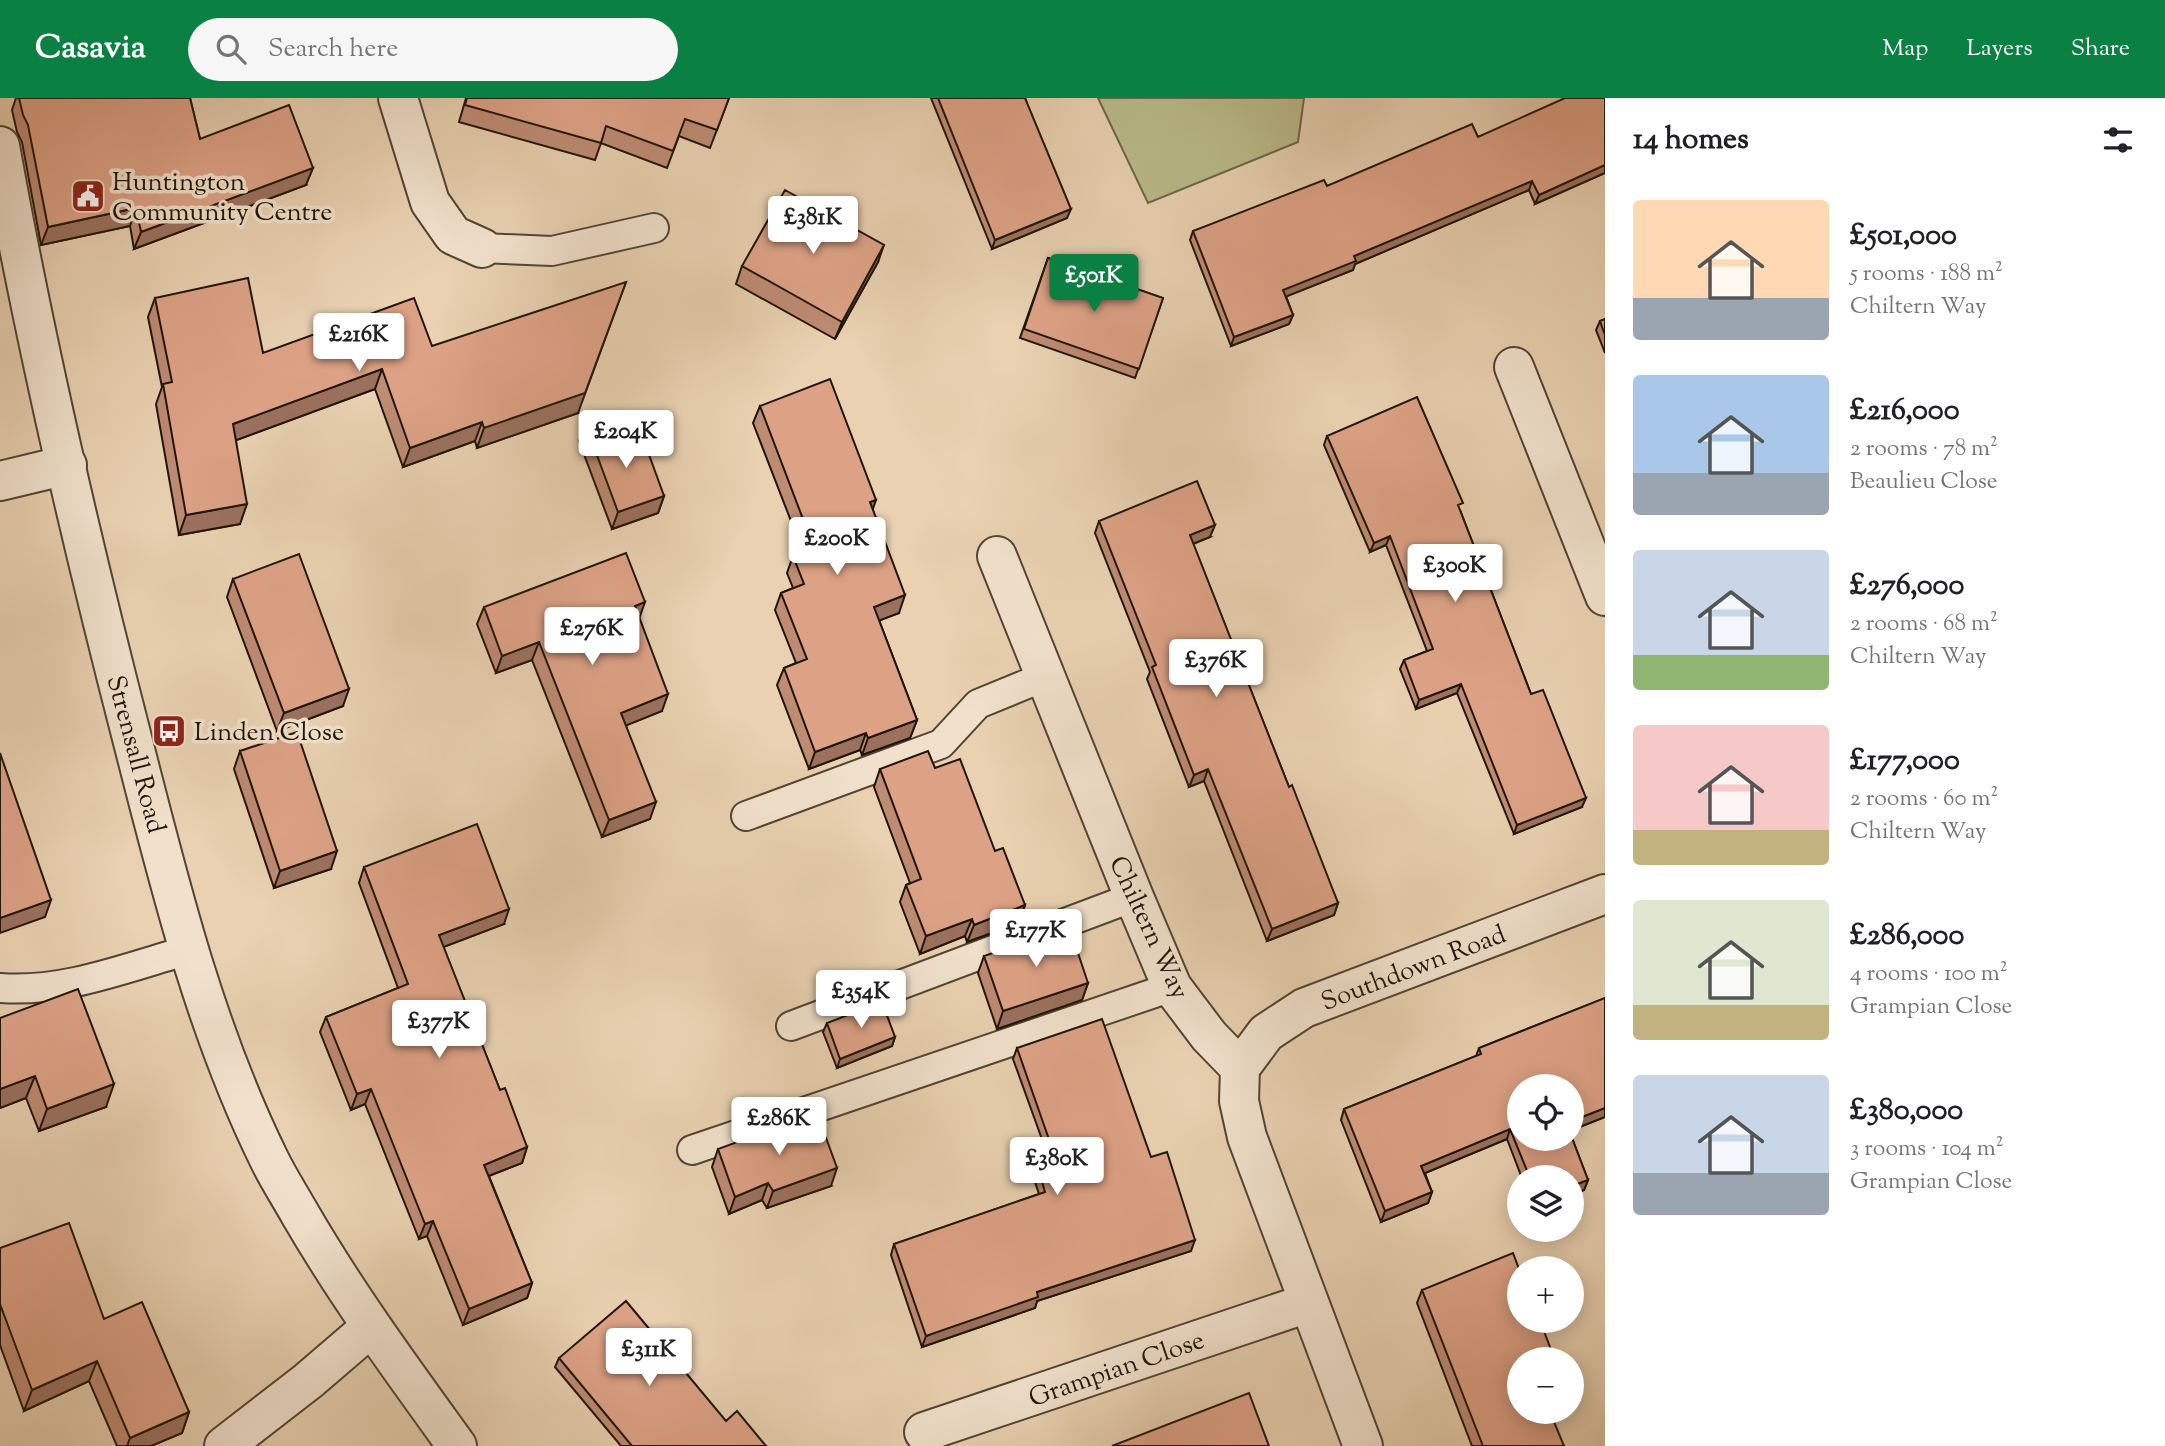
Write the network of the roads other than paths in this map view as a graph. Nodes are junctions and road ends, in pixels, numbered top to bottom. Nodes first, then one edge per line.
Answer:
1 (398, 98) edge
2 (0, 146) edge
3 (654, 228) dead end
4 (482, 248) joint
5 (1514, 367) dead end
6 (67, 465) junction
7 (0, 481) edge
8 (997, 556) dead end
9 (1605, 596) edge
10 (1044, 677) junction
11 (746, 816) dead end
12 (1605, 894) edge
13 (1134, 897) junction
14 (189, 950) junction
15 (1172, 987) junction
16 (0, 988) edge
17 (791, 1026) dead end
18 (1240, 1068) junction
19 (692, 1150) dead end
20 (1308, 1303) junction
21 (371, 1327) junction
22 (924, 1432) dead end
23 (224, 1446) edge
24 (457, 1446) edge
25 (1363, 1446) edge

1 - 4 street
2 - 6 street, Strensall Road
3 - 4 lane
5 - 9 street
6 - 7 street
6 - 14 street, Strensall Road
8 - 10 street, Chiltern Way
10 - 11 lane
10 - 13 street, Chiltern Way
12 - 18 street, Southdown Road
13 - 15 street, Chiltern Way
13 - 17 lane
14 - 16 lane
14 - 21 street, Strensall Road
15 - 18 street, Chiltern Way
15 - 19 lane
18 - 20 street
20 - 22 street, Grampian Close
20 - 25 street
21 - 23 street
21 - 24 street, Strensall Road

